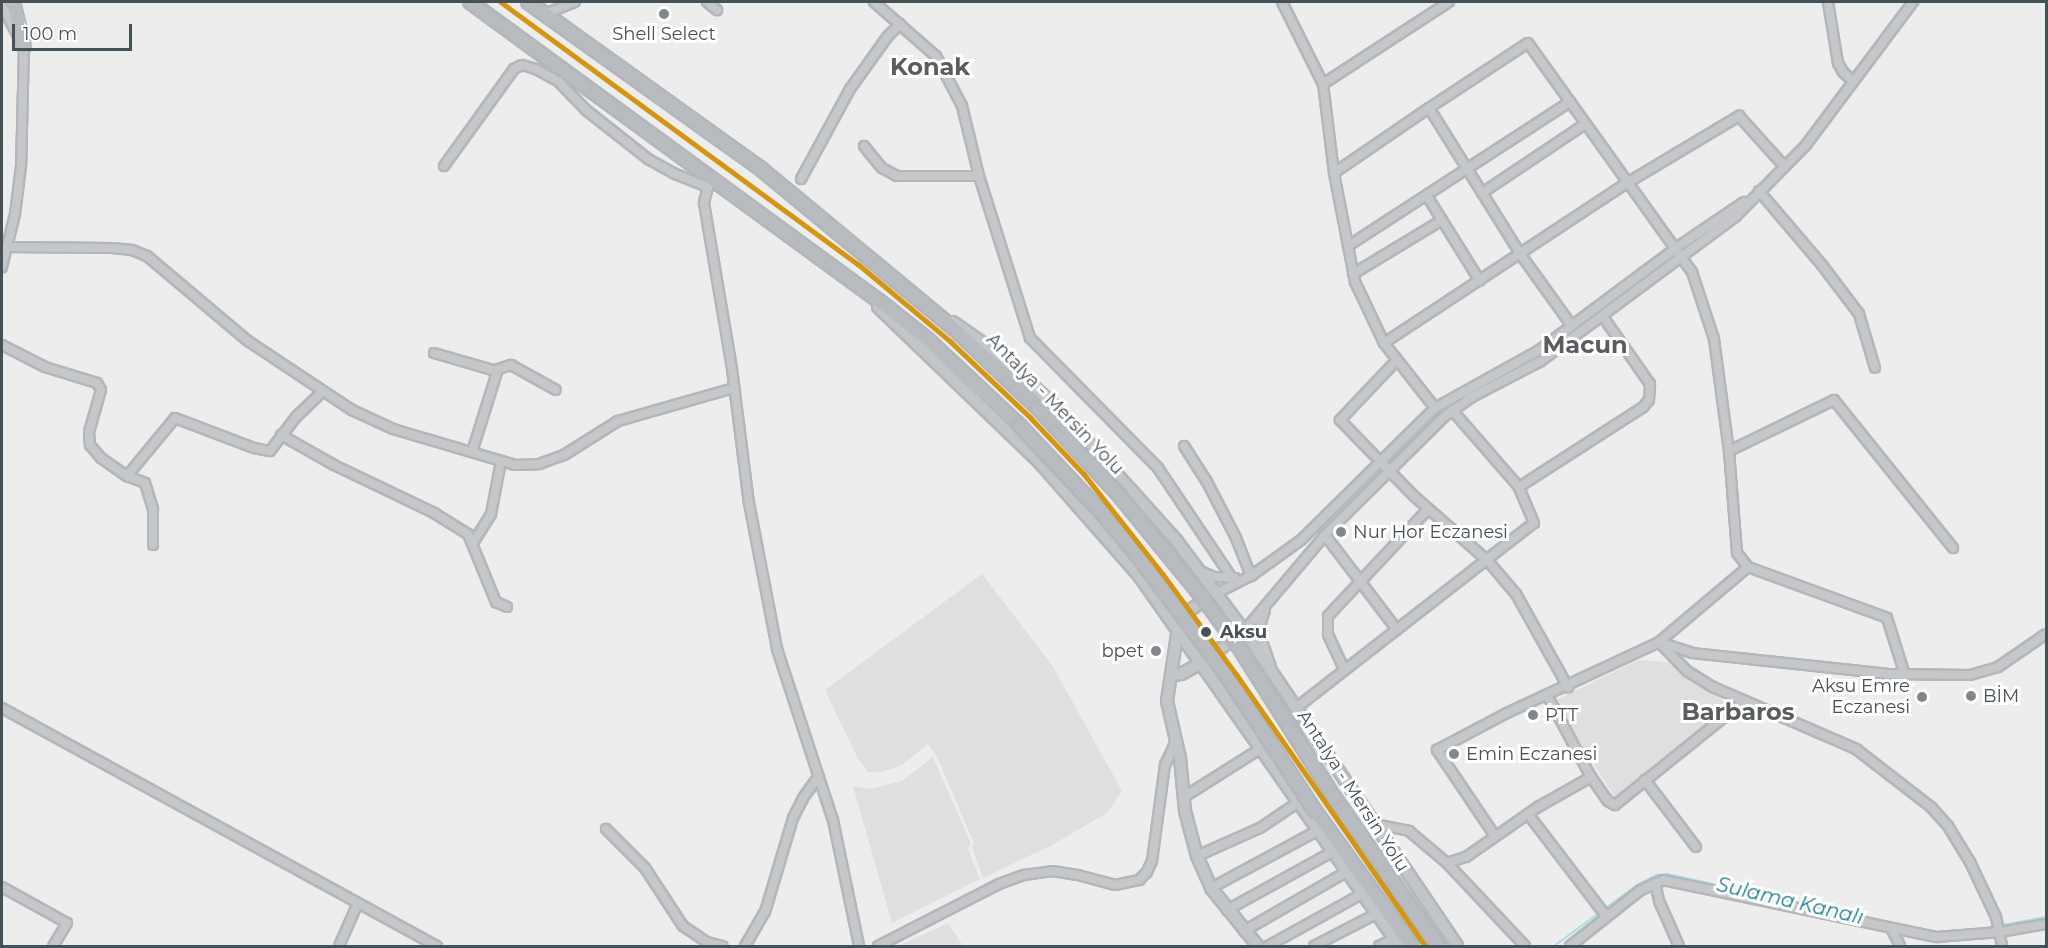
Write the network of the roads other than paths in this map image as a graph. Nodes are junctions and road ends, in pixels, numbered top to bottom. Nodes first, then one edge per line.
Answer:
1 (13, 2) edge
2 (470, 2) edge
3 (528, 2) edge
4 (575, 2) edge
5 (707, 2) edge
6 (874, 2) edge
7 (1282, 2) edge
8 (1449, 2) edge
9 (1828, 2) edge
10 (1913, 2) edge
11 (2, 8) edge
12 (717, 10) dead end
13 (545, 14) junction
14 (900, 24) junction
15 (24, 47) junction
16 (1853, 81) junction
17 (1323, 84) junction
18 (1570, 102) junction
19 (1429, 108) junction
20 (1585, 124) junction
21 (864, 146) dead end
22 (444, 166) dead end
23 (1784, 166) junction
24 (1468, 170) junction
25 (1334, 172) junction
26 (979, 176) junction
27 (801, 179) dead end
28 (710, 182) junction
29 (1627, 183) junction
30 (1758, 192) junction
31 (1482, 193) junction
32 (1427, 196) junction
33 (1442, 220) junction
34 (1348, 246) junction
35 (6, 248) junction
36 (1676, 248) junction
37 (1521, 255) junction
38 (1683, 257) junction
39 (825, 260) junction
40 (2, 267) edge
41 (1353, 274) junction
42 (1480, 281) junction
43 (916, 296) junction
44 (1603, 316) junction
45 (1572, 326) junction
46 (1384, 343) junction
47 (2, 345) edge
48 (434, 353) dead end
49 (1397, 360) junction
50 (1875, 368) dead end
51 (496, 371) junction
52 (734, 388) junction
53 (555, 390) dead end
54 (323, 391) junction
55 (1435, 408) junction
56 (1452, 410) junction
57 (281, 435) junction
58 (1184, 446) dead end
59 (472, 452) junction
60 (1729, 452) junction
61 (1380, 460) junction
62 (501, 461) junction
63 (1388, 469) junction
64 (127, 476) junction
65 (1519, 487) junction
66 (1428, 509) junction
67 (1325, 535) junction
68 (473, 543) junction
69 (153, 545) dead end
70 (1953, 548) dead end
71 (1488, 561) junction
72 (1748, 567) junction
73 (1200, 571) junction
74 (1251, 576) junction
75 (1232, 578) junction
76 (1360, 581) junction
77 (1217, 592) junction
78 (1266, 606) junction
79 (507, 607) dead end
80 (1178, 628) junction
81 (1397, 630) junction
82 (1244, 631) junction
83 (2046, 634) edge
84 (1659, 642) junction
85 (1202, 663) junction
86 (1344, 669) junction
87 (1172, 675) junction
88 (1905, 675) junction
89 (1275, 678) junction
90 (1568, 687) junction
91 (1547, 695) junction
92 (1743, 702) junction
93 (2, 708) edge
94 (1296, 708) junction
95 (1176, 741) junction
96 (1260, 749) junction
97 (818, 777) junction
98 (1591, 777) junction
99 (1645, 780) junction
100 (1184, 797) junction
101 (1297, 803) junction
102 (1528, 814) junction
103 (1374, 824) junction
104 (606, 829) dead end
105 (1317, 831) junction
106 (1495, 836) junction
107 (1696, 847) dead end
108 (1332, 852) junction
109 (1197, 856) junction
110 (1447, 863) junction
111 (1347, 872) junction
112 (1655, 883) junction
113 (2, 887) edge
114 (1211, 888) junction
115 (1362, 894) junction
116 (358, 903) junction
117 (1227, 910) junction
118 (1376, 914) junction
119 (1605, 915) junction
120 (2046, 924) edge
121 (1891, 928) junction
122 (2000, 930) junction
123 (1244, 931) junction
124 (1397, 943) edge
125 (53, 946) edge
126 (339, 946) edge
127 (437, 946) edge
128 (722, 946) edge
129 (745, 946) edge
130 (859, 946) edge
131 (878, 946) edge
132 (1258, 946) edge
133 (1268, 946) edge
134 (1314, 946) edge
135 (1379, 946) edge
136 (1412, 946) edge
137 (1438, 946) edge
138 (1457, 946) edge
139 (1526, 946) edge
140 (1570, 946) edge
141 (1679, 946) edge
142 (1900, 946) edge
143 (2002, 946) edge

1 - 15 highway
2 - 28 highway
3 - 13 highway, Antalya - Mersin Yolu
4 - 13 street
5 - 12 street
6 - 14 street
7 - 17 street
8 - 17 street
9 - 16 street
10 - 16 street
11 - 15 street
13 - 43 highway, Antalya - Mersin Yolu
14 - 26 street
14 - 27 street
15 - 35 street
16 - 23 street
17 - 25 street
18 - 19 street
18 - 20 street
18 - 24 street
19 - 24 street
19 - 25 street
20 - 29 street
20 - 31 street
21 - 26 street
22 - 28 street
23 - 29 street
23 - 30 street
24 - 31 street
24 - 32 street
25 - 34 street
26 - 75 street
28 - 39 highway
28 - 52 street
29 - 36 street
29 - 37 street
30 - 36 street
30 - 38 street
30 - 50 street
31 - 37 street
32 - 33 street
32 - 34 street
33 - 41 street
33 - 42 street
34 - 41 street
35 - 40 street
35 - 54 street
36 - 38 street
36 - 45 street
37 - 42 street
37 - 45 street
38 - 44 street
38 - 60 street
39 - 80 main road
39 - 136 highway, bridge
41 - 46 street
42 - 46 street
43 - 73 main road
43 - 137 highway, Antalya - Mersin Yolu, bridge
44 - 56 street
44 - 65 street
45 - 55 street
46 - 49 street
47 - 64 street
48 - 51 street
49 - 55 street
49 - 61 street
51 - 53 street
51 - 59 street
52 - 62 street
52 - 97 street
54 - 57 street
54 - 59 street
55 - 61 street
56 - 63 street
56 - 65 street
57 - 64 street
57 - 68 street
58 - 74 street
59 - 62 street
60 - 70 street
60 - 72 street
61 - 63 street
61 - 74 street
62 - 68 street
63 - 66 street
63 - 67 street
64 - 69 street
65 - 71 street
66 - 71 street
66 - 76 street
67 - 76 street
67 - 78 street
68 - 79 street
71 - 81 street
71 - 90 street
72 - 84 street
72 - 88 street
73 - 75 street
73 - 77 main road
74 - 75 street
74 - 77 street
76 - 81 street
76 - 86 street
77 - 80 main road
77 - 82 main road
78 - 82 street
78 - 89 street
80 - 85 main road
80 - 87 main road
81 - 86 street
82 - 85 main road
82 - 89 main road
83 - 88 street
84 - 88 street
84 - 90 street
84 - 92 street
85 - 87 main road
85 - 96 main road
86 - 94 street
87 - 95 main road
89 - 94 main road
90 - 91 street
91 - 98 street
91 - 106 street
92 - 99 street
92 - 122 street
93 - 116 street
94 - 103 main road
95 - 100 main road
95 - 131 street
96 - 100 street
96 - 101 main road
97 - 129 street
97 - 130 street
98 - 99 street
98 - 102 street
99 - 107 street
100 - 109 main road
101 - 105 main road
101 - 109 street
102 - 106 street
102 - 119 street
103 - 110 street
103 - 138 main road
104 - 128 street
105 - 108 main road
105 - 114 street
106 - 110 street
108 - 111 main road
108 - 117 street
109 - 114 main road
110 - 139 street
111 - 115 main road
111 - 123 street
112 - 119 street
112 - 121 street
112 - 141 street
113 - 125 street
114 - 117 main road
115 - 118 main road
115 - 133 street
116 - 126 street
116 - 127 street
117 - 123 main road
118 - 124 main road
118 - 134 street
119 - 140 street
120 - 122 street
121 - 122 street
121 - 142 street
122 - 143 street
123 - 132 main road
124 - 135 street

